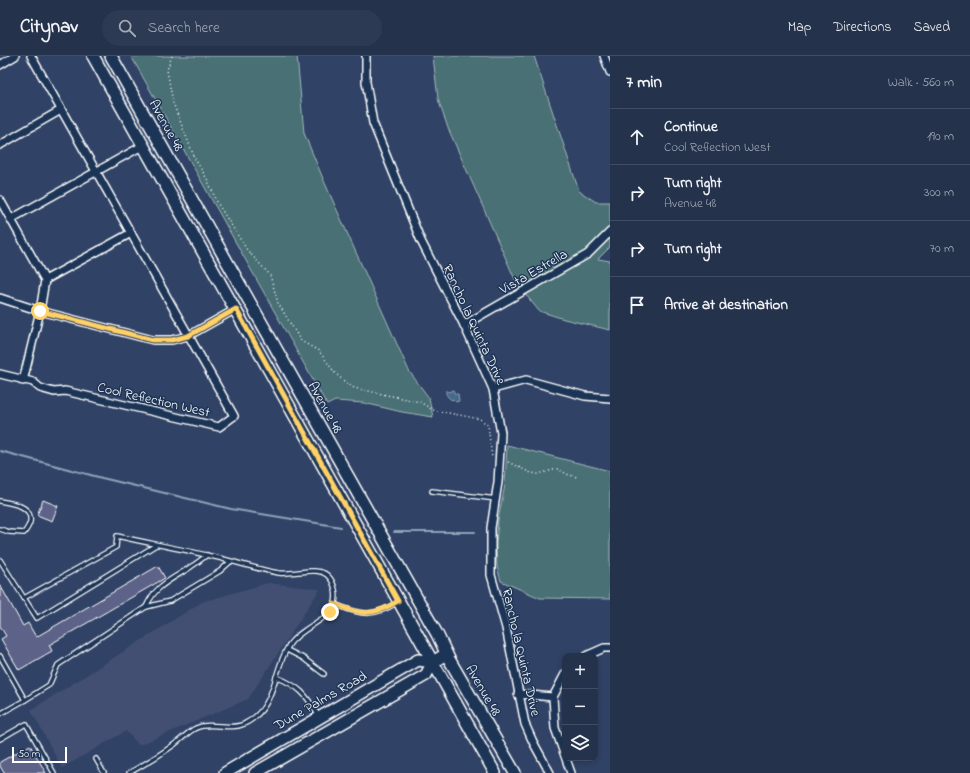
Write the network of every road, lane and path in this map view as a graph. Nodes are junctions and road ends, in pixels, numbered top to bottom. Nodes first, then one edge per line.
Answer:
1 (15, 56) edge
2 (31, 56) edge
3 (93, 56) edge
4 (111, 56) edge
5 (172, 56) edge
6 (366, 56) edge
7 (604, 56) edge
8 (0, 65) edge
9 (610, 72) edge
10 (61, 110) junction
11 (0, 145) edge
12 (144, 145) junction
13 (96, 171) junction
14 (0, 200) edge
15 (201, 214) junction
16 (11, 219) junction
17 (610, 232) edge
18 (131, 233) junction
19 (45, 280) junction
20 (0, 298) edge
21 (249, 301) junction
22 (236, 309) junction
23 (40, 311) junction
24 (464, 326) junction
25 (188, 336) junction
26 (0, 374) edge
27 (23, 380) junction
28 (493, 389) junction
29 (610, 398) edge
30 (494, 460) dead end
31 (508, 462) dead end
32 (577, 477) dead end
33 (432, 491) dead end
34 (496, 499) junction
35 (0, 501) edge
36 (0, 529) edge
37 (156, 545) junction
38 (207, 555) junction
39 (0, 560) edge
40 (230, 562) junction
41 (24, 598) junction
42 (398, 601) junction
43 (334, 604) junction
44 (146, 607) junction
45 (610, 648) edge
46 (287, 650) junction
47 (593, 653) edge
48 (446, 654) junction
49 (0, 656) edge
50 (433, 662) junction
51 (324, 674) dead end
52 (276, 677) junction
53 (562, 680) edge
54 (518, 694) junction
55 (553, 697) junction
56 (25, 700) junction
57 (0, 714) edge
58 (320, 718) junction
59 (0, 739) edge
60 (290, 753) junction
61 (255, 755) junction
62 (96, 759) dead end
63 (54, 773) edge
64 (104, 773) edge
65 (129, 773) edge
66 (225, 773) edge
67 (235, 773) edge
68 (256, 773) edge
69 (495, 773) edge
70 (514, 773) edge
71 (550, 773) edge
72 (570, 773) edge

1 - 8 street
2 - 10 street, Cool Reflection West
3 - 12 main road
4 - 15 main road, Avenue 48
5 - 30 path
6 - 24 street, Rancho la Quinta Drive
7 - 9 street
10 - 11 street
10 - 13 street, Cool Reflection West
12 - 13 street
12 - 15 main road
12 - 22 main road
13 - 16 street
13 - 18 street, Cool Reflection West
14 - 16 street
15 - 21 main road, Avenue 48
16 - 19 street
17 - 24 street, Vista Estrella
18 - 19 street
18 - 25 street, Cool Reflection West
19 - 23 street
20 - 23 street
21 - 22 main road
21 - 48 main road, Avenue 48
22 - 25 street
22 - 42 main road
23 - 25 street
23 - 27 street
24 - 28 street, Rancho la Quinta Drive
25 - 27 street, Cool Reflection West
26 - 27 street, Cool Reflection West
28 - 29 street
28 - 34 street, Rancho la Quinta Drive
31 - 32 path
33 - 34 lane
34 - 54 street, Rancho la Quinta Drive
35 - 36 lane
37 - 38 lane
37 - 41 lane
37 - 41 lane
38 - 40 lane
38 - 44 lane
39 - 41 lane
40 - 43 lane
40 - 44 lane
42 - 43 lane
42 - 50 main road
43 - 46 lane
44 - 56 lane
45 - 47 street
46 - 51 lane
46 - 52 lane
48 - 50 main road
48 - 70 main road, Avenue 48
49 - 56 lane
50 - 58 main road, Dune Palms Road
50 - 60 main road
50 - 69 main road
52 - 58 lane
52 - 65 lane
53 - 55 street
54 - 55 street
54 - 71 street, Rancho la Quinta Drive
55 - 72 street
56 - 57 lane
58 - 60 main road
58 - 61 main road, Dune Palms Road
59 - 63 lane
60 - 68 main road
61 - 66 main road, Dune Palms Road
61 - 67 main road
62 - 64 lane

